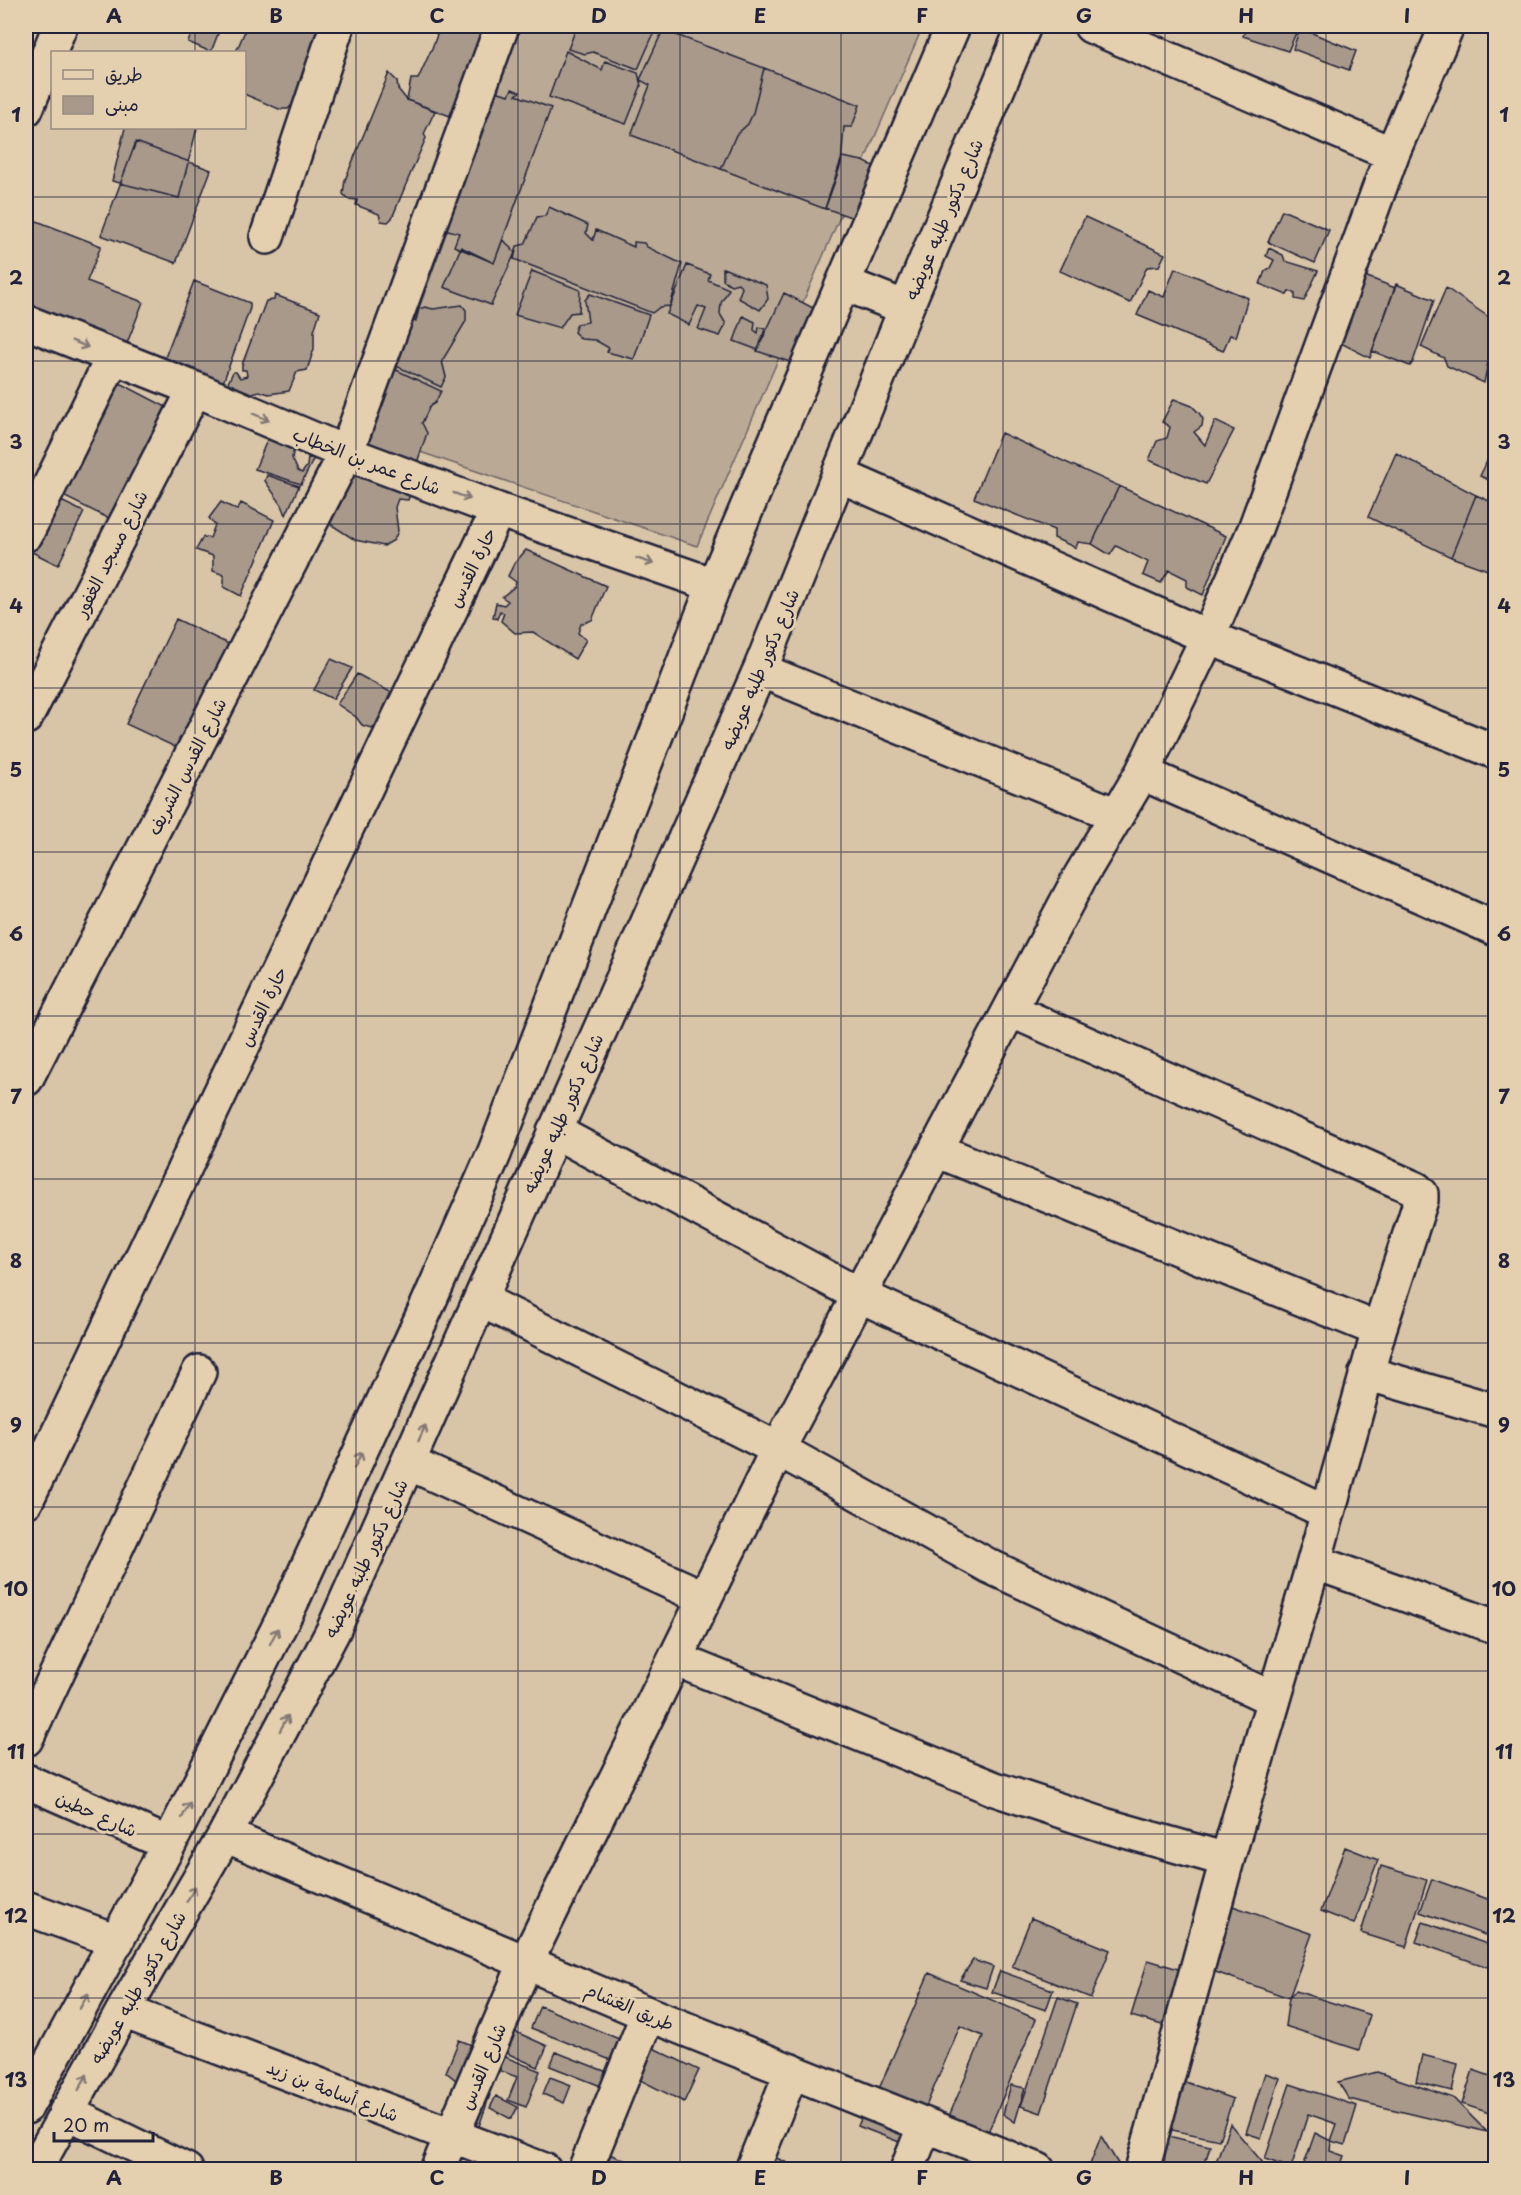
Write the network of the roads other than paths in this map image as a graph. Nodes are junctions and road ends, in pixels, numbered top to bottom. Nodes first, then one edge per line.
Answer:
1 (60, 26) edge
2 (337, 26) edge
3 (502, 26) edge
4 (953, 26) edge
5 (1024, 26) edge
6 (1091, 26) edge
7 (1447, 26) edge
8 (26, 109) edge
9 (1392, 154) junction
10 (267, 237) dead end
11 (843, 283) junction
12 (906, 308) junction
13 (26, 322) edge
14 (113, 357) junction
15 (195, 389) junction
16 (346, 453) junction
17 (838, 475) junction
18 (498, 510) junction
19 (26, 534) edge
20 (714, 585) junction
21 (1208, 637) junction
22 (760, 670) junction
23 (26, 717) edge
24 (1496, 752) edge
25 (1142, 773) junction
26 (1117, 814) junction
27 (1496, 929) edge
28 (1010, 1010) junction
29 (26, 1079) edge
30 (554, 1131) junction
31 (936, 1150) junction
32 (859, 1295) junction
33 (482, 1300) junction
34 (1379, 1330) junction
35 (199, 1372) dead end
36 (1366, 1373) junction
37 (1496, 1412) edge
38 (778, 1449) junction
39 (409, 1463) junction
40 (26, 1501) edge
41 (1327, 1512) junction
42 (1314, 1562) junction
43 (705, 1598) junction
44 (1496, 1627) edge
45 (675, 1659) junction
46 (1273, 1700) junction
47 (26, 1739) edge
48 (30, 1794) edge
49 (225, 1835) junction
50 (169, 1845) junction
51 (1227, 1860) junction
52 (26, 1908) edge
53 (117, 1941) junction
54 (526, 1962) junction
55 (123, 2011) junction
56 (648, 2014) junction
57 (792, 2071) junction
58 (26, 2106) edge
59 (66, 2112) junction
60 (925, 2125) junction
61 (452, 2135) junction
62 (35, 2169) edge
63 (186, 2169) edge
64 (437, 2169) edge
65 (544, 2169) edge
66 (585, 2169) edge
67 (752, 2169) edge
68 (907, 2169) edge
69 (1038, 2169) edge
70 (1142, 2169) edge

1 - 8 street
2 - 10 street
3 - 16 street, شارع القدس الشريف
4 - 11 street
5 - 12 street, شارع دكتور طلبه عويضه
6 - 9 street
7 - 9 street, شارع القدس
9 - 21 street, شارع القدس
11 - 12 street
11 - 20 street
12 - 17 street, شارع دكتور طلبه عويضه
13 -> 14 street, شارع عمر بن الخطاب
14 - 15 street, شارع عمر بن الخطاب
14 - 19 street
15 -> 16 street, شارع عمر بن الخطاب
15 - 23 street, شارع مسجد الغفور
16 -> 18 street, شارع عمر بن الخطاب
16 - 29 street, شارع القدس الشريف
17 - 21 street
17 - 22 street, شارع دكتور طلبه عويضه
18 -> 20 street, شارع عمر بن الخطاب
18 - 40 street, حارة القدس
50 -> 20 street
21 - 24 street
21 - 25 street, شارع القدس
22 - 26 street
22 - 30 street, شارع دكتور طلبه عويضه
25 - 26 street, شارع القدس
25 - 27 street
26 - 28 street, شارع القدس
28 - 31 street, شارع القدس
28 - 34 street
30 - 32 street
30 - 33 street, شارع دكتور طلبه عويضه
31 - 32 street, شارع القدس
31 - 34 street
32 - 38 street, شارع القدس
32 - 41 street
33 - 38 street
39 -> 33 street, شارع دكتور طلبه عويضه
34 - 36 street
35 - 47 street
36 - 37 street
36 - 41 street
38 - 43 street, شارع القدس
38 - 46 street
39 - 43 street
49 -> 39 street, شارع دكتور طلبه عويضه
41 - 42 street
42 - 44 street
42 - 46 street
43 - 45 street, شارع القدس
45 - 51 street
45 - 54 street, شارع القدس
46 - 51 street
48 - 50 street, شارع حطين
49 - 54 street, طريق الغشام
55 -> 49 street, شارع دكتور طلبه عويضه
50 - 53 street
51 - 70 street
52 - 53 street
58 -> 53 street
54 - 56 street, طريق الغشام
54 - 61 street, شارع القدس
59 -> 55 street, شارع دكتور طلبه عويضه
55 - 61 street, شارع أسامة بن زيد
56 - 57 street, طريق الغشام
56 - 66 street
57 - 60 street, طريق الغشام
57 - 67 street
59 - 62 street, شارع دكتور طلبه عويضه
59 - 63 street
60 - 68 street
60 - 69 street, طريق الغشام
61 - 64 street, شارع القدس
61 - 65 street, شارع أسامة بن زيد

